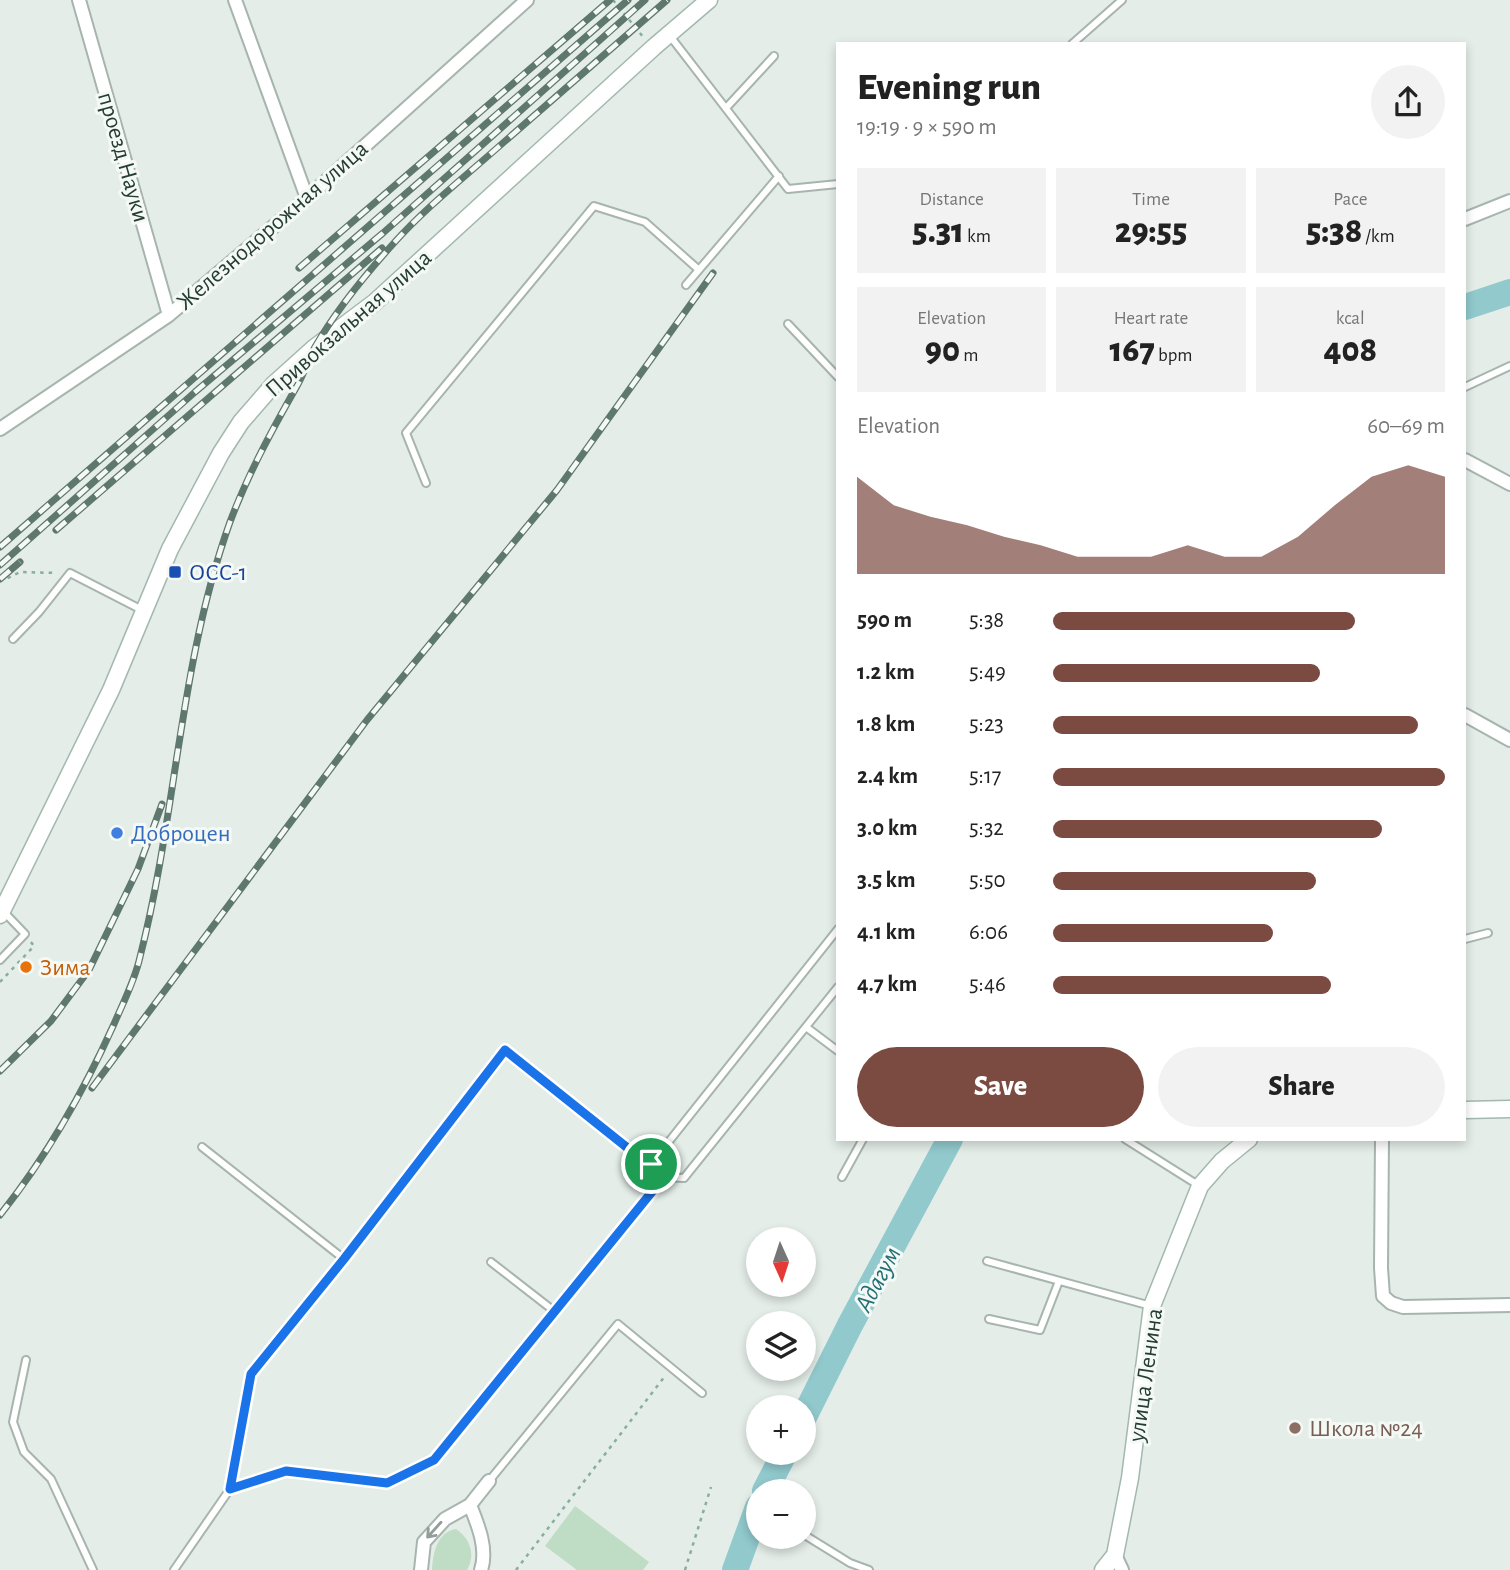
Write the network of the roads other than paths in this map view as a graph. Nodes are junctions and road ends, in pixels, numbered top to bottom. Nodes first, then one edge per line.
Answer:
1 (79, 0) edge
2 (235, 0) edge
3 (527, 0) edge
4 (709, 0) edge
5 (1122, 0) edge
6 (668, 34) junction
7 (1074, 42) edge
8 (774, 56) dead end
9 (727, 107) junction
10 (779, 176) junction
11 (836, 184) edge
12 (307, 198) junction
13 (1510, 201) edge
14 (1466, 219) edge
15 (699, 270) junction
16 (687, 285) dead end
17 (169, 314) junction
18 (788, 324) dead end
19 (1510, 366) edge
20 (836, 375) edge
21 (1466, 387) edge
22 (0, 429) edge
23 (1466, 461) edge
24 (426, 483) dead end
25 (1510, 484) edge
26 (144, 611) junction
27 (13, 639) dead end
28 (1466, 716) edge
29 (1510, 740) edge
30 (1, 911) edge
31 (836, 932) edge
32 (1488, 933) dead end
33 (1466, 939) edge
34 (0, 960) edge
35 (836, 990) edge
36 (806, 1027) junction
37 (836, 1050) edge
38 (1510, 1109) edge
39 (1466, 1110) edge
40 (862, 1141) edge
41 (1128, 1141) edge
42 (1247, 1141) edge
43 (1382, 1141) edge
44 (202, 1147) dead end
45 (651, 1164) junction
46 (664, 1177) junction
47 (842, 1177) dead end
48 (1200, 1186) junction
49 (344, 1259) junction
50 (988, 1261) dead end
51 (491, 1262) dead end
52 (1059, 1281) junction
53 (1152, 1306) junction
54 (1510, 1306) edge
55 (554, 1311) junction
56 (989, 1319) dead end
57 (26, 1360) dead end
58 (702, 1393) dead end
59 (489, 1481) joint
60 (230, 1489) junction
61 (470, 1505) junction
62 (816, 1542) edge
63 (1119, 1562) edge
64 (93, 1570) edge
65 (174, 1570) edge
66 (421, 1570) edge
67 (481, 1570) edge
68 (869, 1570) edge
69 (1103, 1570) edge

1 - 17 street, проезд Науки
2 - 12 street
3 - 12 street, Железнодорожная улица
4 - 6 main road, Привокзальная улица
5 - 7 lane
6 - 9 lane
6 - 26 main road, Привокзальная улица
8 - 9 lane
9 - 10 lane
10 - 11 lane
10 - 15 lane
12 - 17 street, Железнодорожная улица
13 - 14 street
15 - 16 lane
15 - 24 lane
17 - 22 street, Железнодорожная улица
18 - 20 lane
19 - 21 lane
23 - 25 street
26 - 27 lane
26 - 30 main road, Привокзальная улица
28 - 29 street
30 - 34 lane
31 - 45 lane
32 - 33 lane
35 - 36 lane
36 - 37 lane
36 - 46 lane
38 - 39 main road
40 - 47 lane
41 - 48 lane
42 - 48 main road
43 - 54 street
44 - 49 lane
45 - 46 lane
45 - 49 lane
46 - 55 lane
48 - 53 main road, улица Ленина
49 - 60 lane
50 - 52 lane
51 - 55 lane
52 - 53 lane
52 - 56 lane
53 - 63 main road, улица Ленина
55 - 60 lane
57 - 64 lane
58 - 59 lane
59 - 61 street
60 - 65 lane
61 -> 66 street
61 - 67 street
62 - 68 lane
63 - 69 main road

